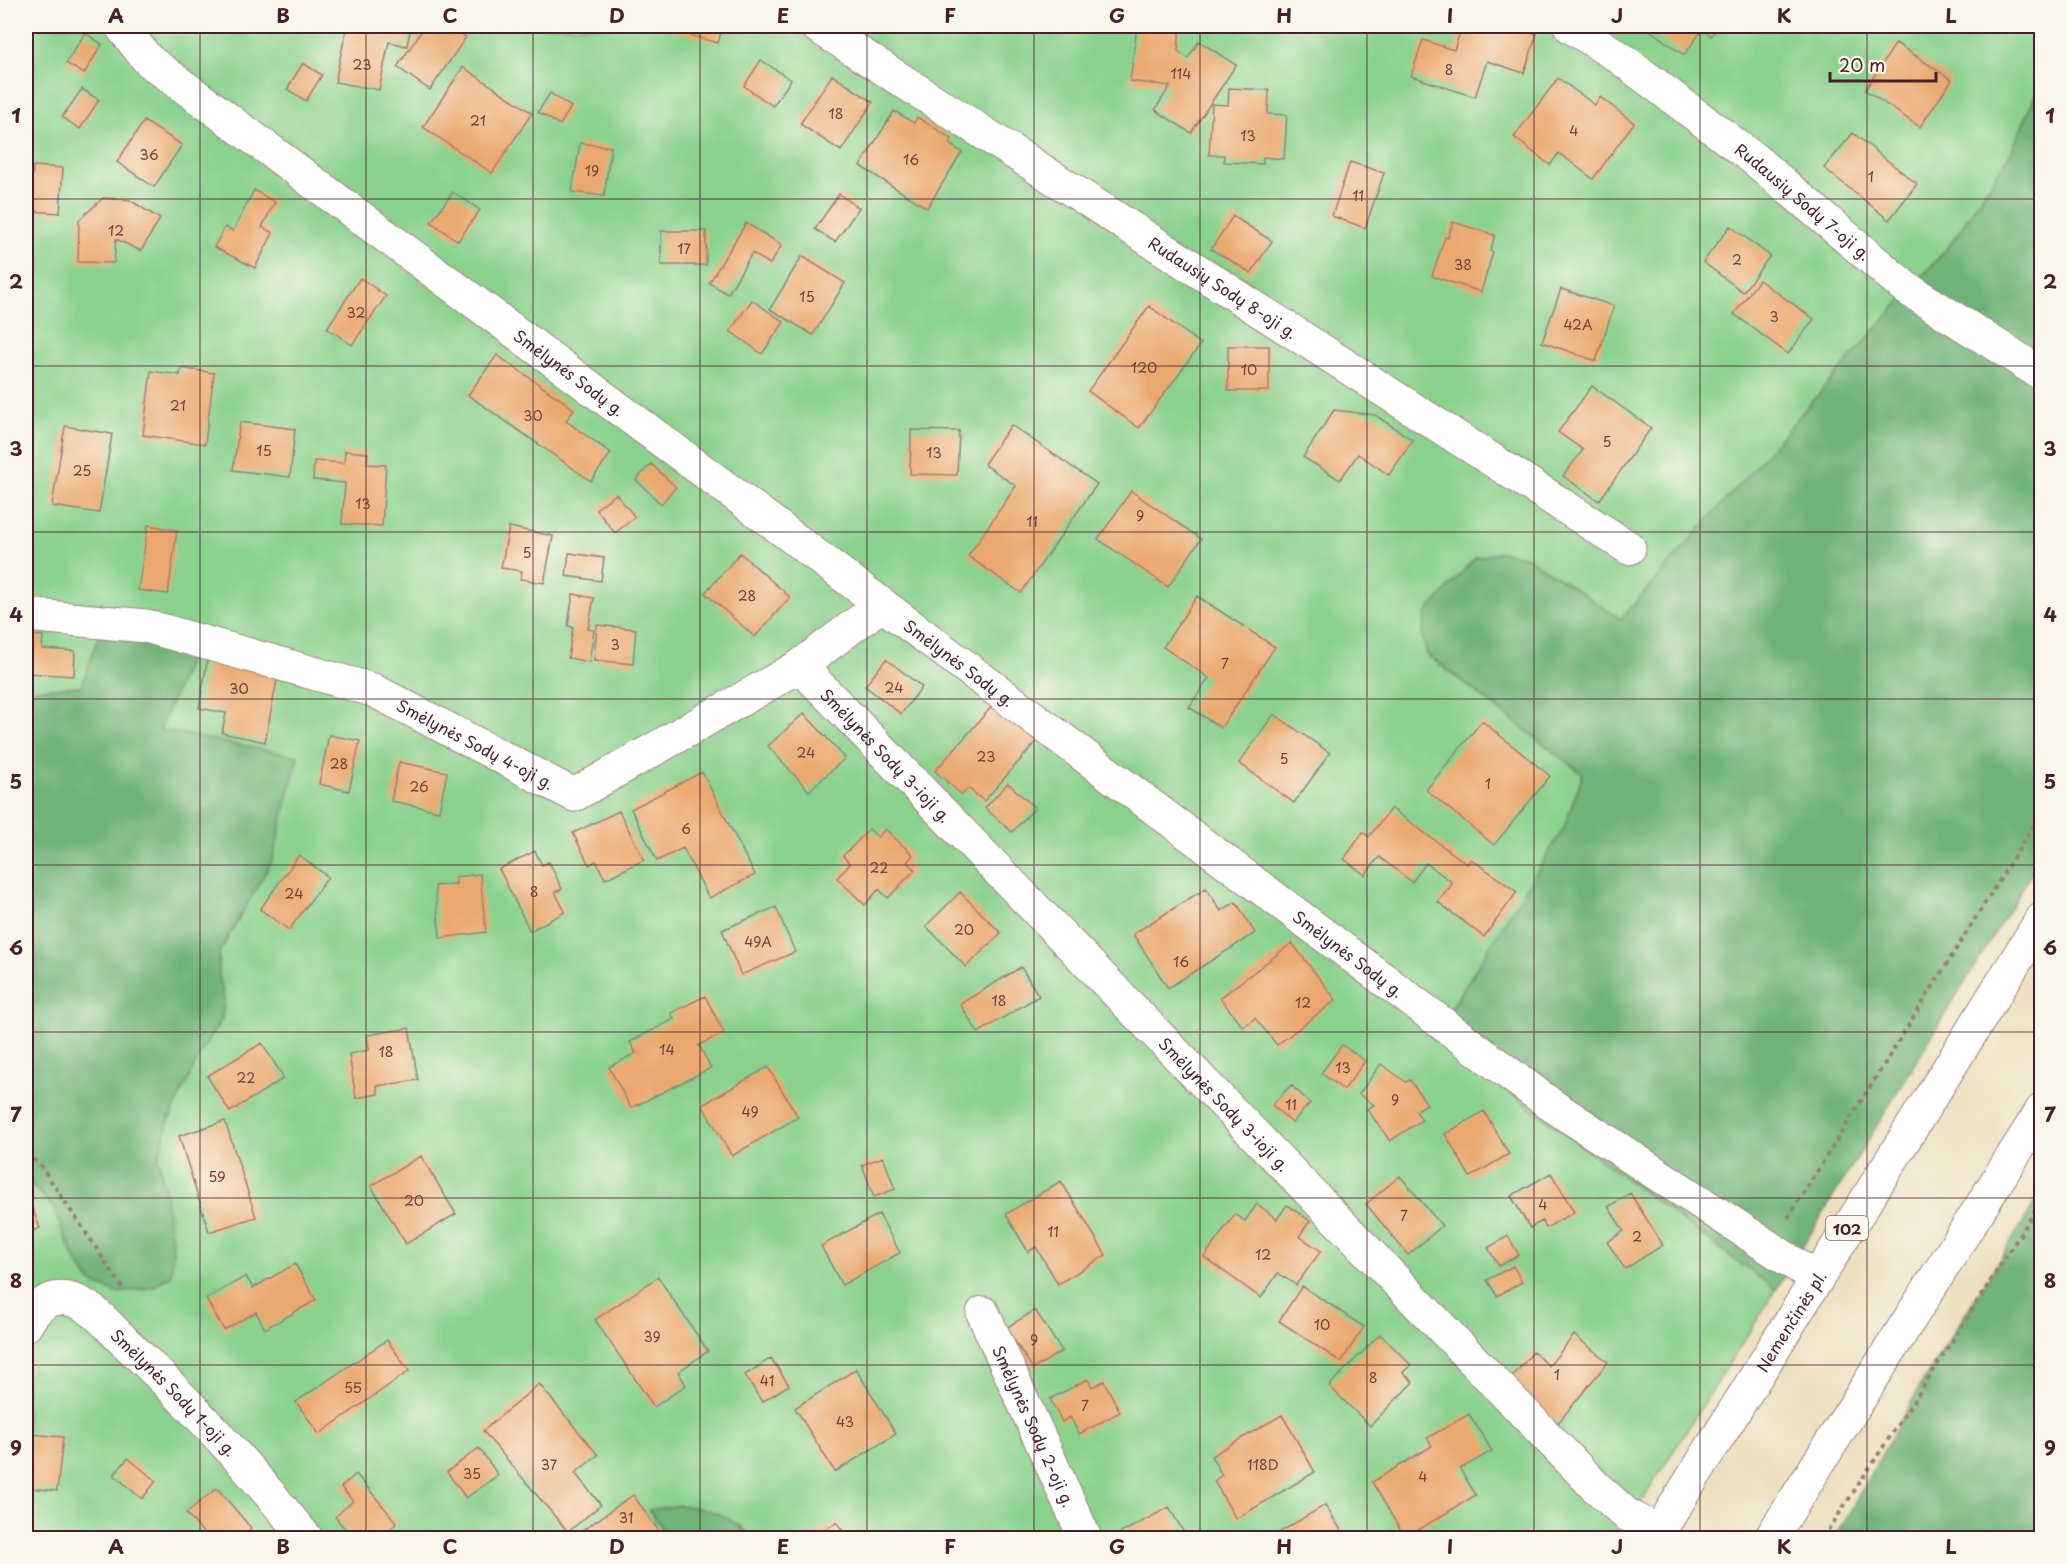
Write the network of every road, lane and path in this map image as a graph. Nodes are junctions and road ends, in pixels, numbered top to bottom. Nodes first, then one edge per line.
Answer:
1 (817, 26) edge
2 (1570, 26) edge
3 (130, 30) edge
4 (2042, 374) edge
5 (1629, 549) dead end
6 (882, 605) junction
7 (26, 615) edge
8 (800, 666) junction
9 (2042, 812) edge
10 (2042, 919) edge
11 (2042, 1110) edge
12 (26, 1153) edge
13 (2042, 1200) edge
14 (1769, 1248) junction
15 (1816, 1278) junction
16 (983, 1313) dead end
17 (26, 1325) edge
18 (121, 1338) junction
19 (1657, 1535) edge
20 (306, 1539) edge
21 (1085, 1539) edge
22 (1771, 1539) edge
23 (1823, 1539) edge

1 - 5 street, Rudausių Sodų 8-oji g.
2 - 4 street, Rudausių Sodų 7-oji g.
3 - 6 street, Smėlynės Sodų g.
6 - 8 street, Smėlynės Sodų 4-oji g.
6 - 14 street, Smėlynės Sodų g.
7 - 8 street, Smėlynės Sodų 4-oji g.
8 - 19 street, Smėlynės Sodų 3-ioji g.
9 - 14 path
10 - 15 street, Nemenčinės pl. / 102
11 - 22 street
12 - 18 path
13 - 23 path
14 - 15 street, Smėlynės Sodų g.
15 - 19 street, Nemenčinės pl. / 102
16 - 21 street, Smėlynės Sodų 2-oji g.
17 - 18 street, Smėlynės Sodų 1-oji g.
18 - 20 street, Smėlynės Sodų 1-oji g.

